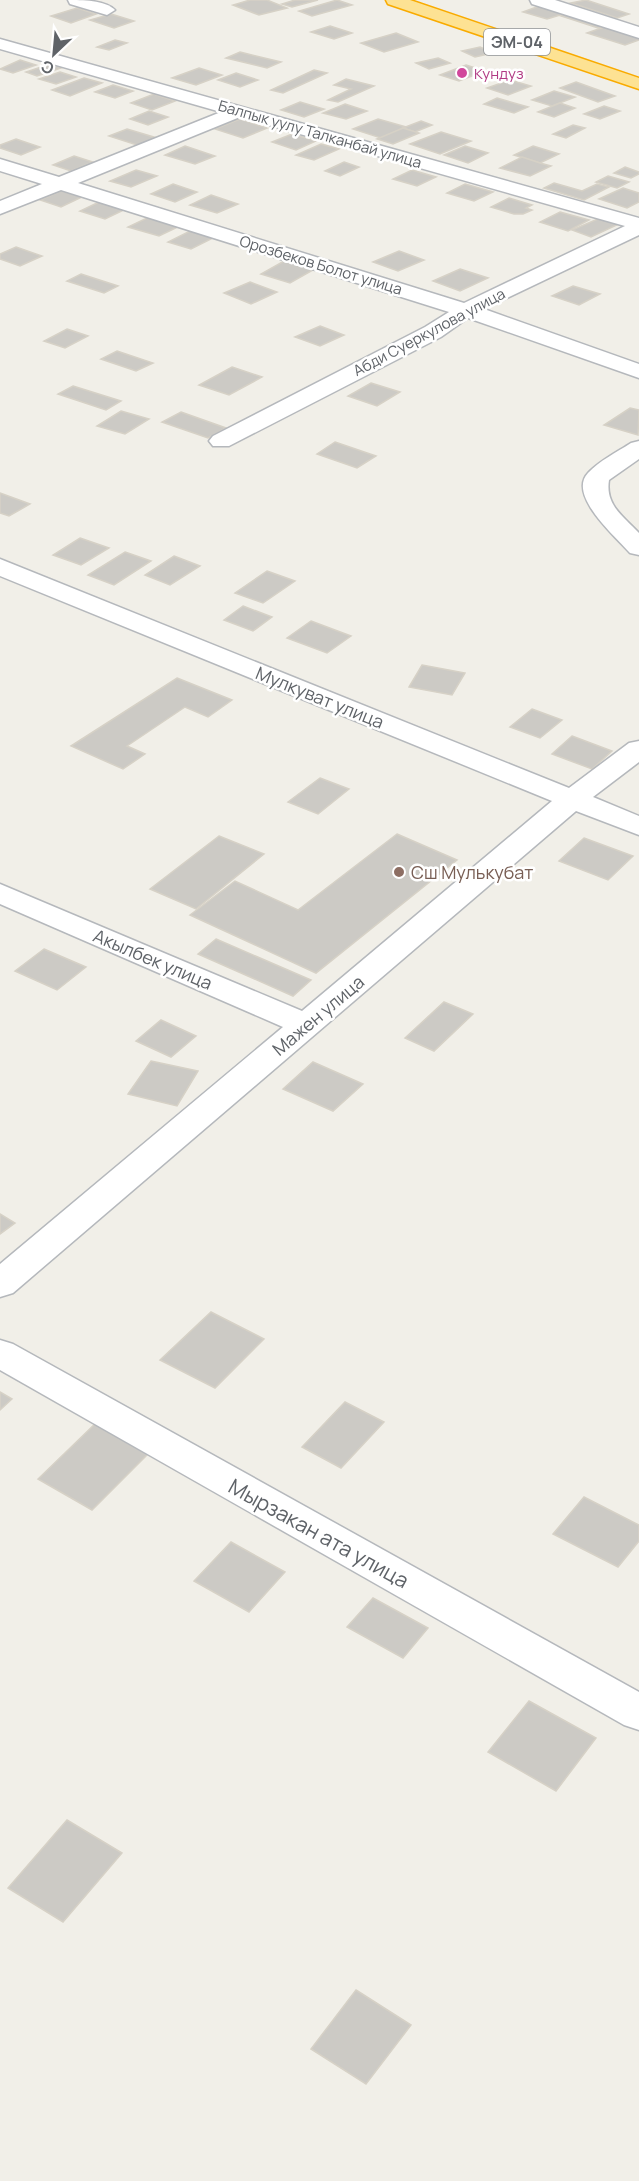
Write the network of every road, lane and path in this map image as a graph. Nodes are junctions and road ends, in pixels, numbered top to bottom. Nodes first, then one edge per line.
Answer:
1 (76, 0) edge
2 (394, 0) edge
3 (538, 0) edge
4 (107, 10) dead end
5 (639, 33) edge
6 (0, 44) edge
7 (639, 84) edge
8 (239, 111) junction
9 (0, 165) edge
10 (58, 183) junction
11 (0, 208) edge
12 (639, 225) edge
13 (466, 310) junction
14 (639, 370) edge
15 (221, 441) dead end
16 (639, 448) edge
17 (639, 548) edge
18 (0, 567) edge
19 (639, 749) edge
20 (572, 800) junction
21 (639, 826) edge
22 (0, 893) edge
23 (306, 1025) junction
24 (0, 1284) edge
25 (0, 1353) edge
26 (639, 1713) edge

1 - 4 street
2 - 7 highway, ЭМ-04
3 - 5 street
6 - 8 street, Балпык уулу Талканбай улица
8 - 10 street
8 - 12 street, Балпык уулу Талканбай улица
9 - 10 street, Орозбеков Болот улица
10 - 11 street
10 - 13 street, Орозбеков Болот улица
12 - 13 street, Абди Суеркулова улица
13 - 14 street, Орозбеков Болот улица
13 - 15 street, Абди Суеркулова улица
16 - 17 street
18 - 20 street, Мулкуват улица
19 - 20 street, Мажен улица
20 - 21 street, Мулкуват улица
20 - 23 street, Мажен улица
22 - 23 street, Акылбек улица
23 - 24 street, Мажен улица
25 - 26 street, Мырзакан ата улица

